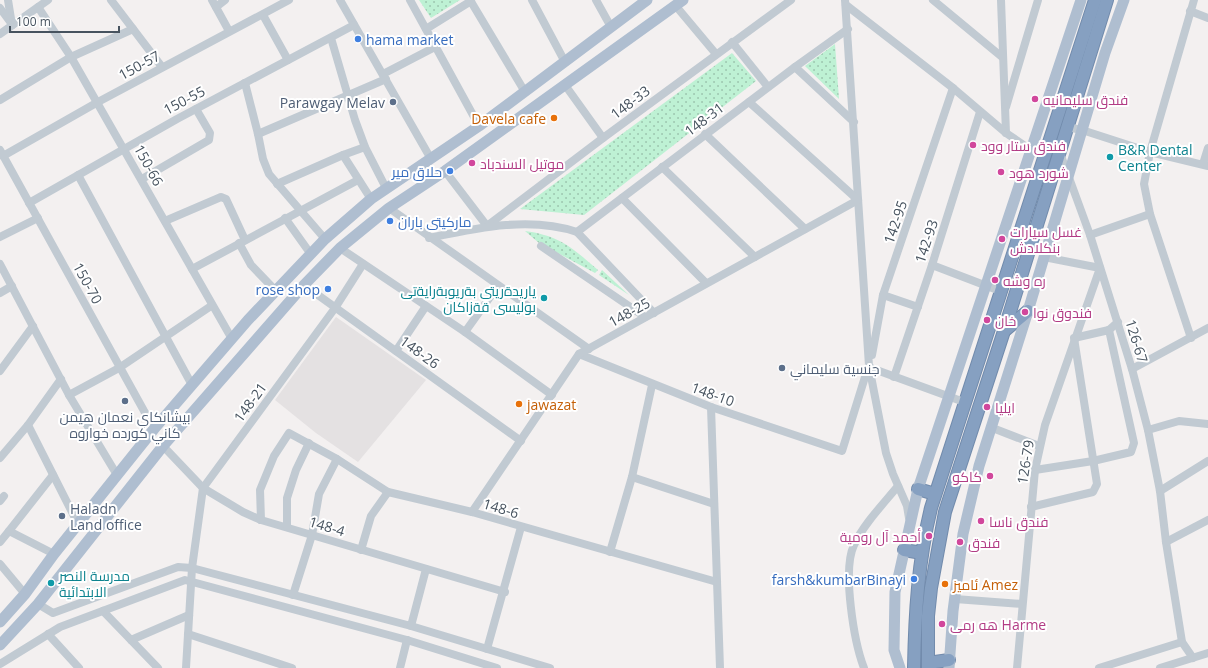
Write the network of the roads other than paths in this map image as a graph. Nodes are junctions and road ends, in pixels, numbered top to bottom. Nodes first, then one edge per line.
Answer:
1 (8, 0) edge
2 (48, 0) edge
3 (111, 0) edge
4 (225, 0) edge
5 (289, 0) edge
6 (340, 0) edge
7 (410, 0) edge
8 (532, 0) edge
9 (596, 0) edge
10 (647, 0) edge
11 (791, 0) edge
12 (933, 0) edge
13 (1000, 0) edge
14 (1038, 0) edge
15 (1080, 0) edge
16 (1095, 0) edge
17 (1107, 0) edge
18 (1115, 0) edge
19 (1124, 0) edge
20 (1194, 0) edge
21 (471, 1) edge
22 (214, 3) edge
23 (679, 3) edge
24 (845, 3) edge
25 (38, 7) junction
26 (0, 8) edge
27 (1190, 11) junction
28 (263, 15) junction
29 (1208, 18) edge
30 (1100, 21) junction
31 (12, 25) junction
32 (354, 25) junction
33 (611, 27) junction
34 (133, 29) junction
35 (848, 29) junction
36 (426, 30) junction
37 (229, 31) junction
38 (0, 34) edge
39 (331, 38) junction
40 (732, 42) junction
41 (435, 47) junction
42 (716, 54) junction
43 (71, 57) junction
44 (1002, 57) junction
45 (288, 60) junction
46 (565, 62) junction
47 (162, 67) junction
48 (795, 67) junction
49 (384, 77) junction
50 (245, 83) junction
51 (565, 85) junction
52 (768, 88) junction
53 (953, 88) junction
54 (524, 92) junction
55 (348, 97) junction
56 (0, 100) edge
57 (98, 102) junction
58 (749, 102) junction
59 (196, 108) junction
60 (980, 112) junction
61 (1004, 113) junction
62 (854, 122) junction
63 (479, 126) junction
64 (1067, 127) junction
65 (1082, 130) junction
66 (1006, 133) junction
67 (258, 134) junction
68 (705, 134) junction
69 (603, 138) junction
70 (365, 147) junction
71 (1208, 148) edge
72 (124, 149) junction
73 (1031, 150) junction
74 (1150, 152) junction
75 (2, 153) edge
76 (1060, 153) junction
77 (343, 155) junction
78 (431, 159) junction
79 (1205, 165) edge
80 (662, 167) junction
81 (445, 171) junction
82 (78, 175) junction
83 (1069, 176) junction
84 (142, 179) junction
85 (358, 180) junction
86 (278, 184) junction
87 (386, 188) junction
88 (622, 198) junction
89 (371, 199) junction
90 (858, 200) junction
91 (29, 203) junction
92 (389, 208) junction
93 (300, 210) junction
94 (1150, 214) junction
95 (38, 218) junction
96 (285, 218) junction
97 (347, 218) junction
98 (165, 221) junction
99 (487, 226) junction
100 (805, 229) junction
101 (578, 232) junction
102 (358, 233) junction
103 (1090, 235) junction
104 (0, 237) edge
105 (429, 238) junction
106 (325, 239) junction
107 (242, 242) junction
108 (541, 246) dead end
109 (340, 248) junction
110 (310, 253) junction
111 (755, 257) junction
112 (1044, 257) junction
113 (0, 264) edge
114 (363, 264) junction
115 (932, 265) junction
116 (1100, 268) junction
117 (192, 269) junction
118 (706, 283) junction
119 (304, 285) junction
120 (12, 286) junction
121 (498, 286) junction
122 (984, 286) junction
123 (276, 291) junction
124 (1000, 291) junction
125 (0, 292) edge
126 (883, 295) junction
127 (211, 306) junction
128 (426, 306) junction
129 (918, 307) junction
130 (335, 308) junction
131 (1028, 311) junction
132 (654, 313) junction
133 (645, 317) junction
134 (1118, 322) junction
135 (33, 326) junction
136 (1208, 328) edge
137 (1109, 330) junction
138 (1004, 331) junction
139 (466, 332) junction
140 (167, 336) junction
141 (1074, 338) junction
142 (1191, 338) junction
143 (232, 339) junction
144 (589, 349) junction
145 (396, 351) junction
146 (579, 354) junction
147 (870, 367) junction
148 (119, 368) junction
149 (1132, 369) junction
150 (0, 371) edge
151 (894, 377) junction
152 (61, 379) junction
153 (192, 385) junction
154 (652, 385) junction
155 (69, 395) junction
156 (552, 395) junction
157 (948, 396) junction
158 (964, 402) junction
159 (711, 407) junction
160 (1208, 424) edge
161 (28, 426) junction
162 (990, 428) junction
163 (154, 429) junction
164 (1148, 430) junction
165 (521, 441) junction
166 (309, 443) junction
167 (163, 446) junction
168 (1039, 446) junction
169 (0, 458) edge
170 (337, 459) junction
171 (1093, 461) junction
172 (1208, 461) edge
173 (1035, 470) junction
174 (53, 474) junction
175 (117, 475) junction
176 (632, 477) junction
177 (898, 486) junction
178 (203, 488) junction
179 (918, 489) junction
180 (936, 491) junction
181 (951, 491) junction
182 (1160, 491) junction
183 (388, 492) junction
184 (101, 496) junction
185 (714, 504) junction
186 (1031, 507) junction
187 (114, 508) junction
188 (931, 508) junction
189 (472, 512) junction
190 (945, 512) junction
191 (261, 520) junction
192 (1208, 520) edge
193 (909, 522) junction
194 (78, 524) junction
195 (287, 527) junction
196 (521, 527) junction
197 (9, 531) junction
198 (312, 535) junction
199 (0, 542) edge
200 (1166, 542) junction
201 (361, 550) junction
202 (904, 550) junction
203 (610, 552) junction
204 (922, 553) junction
205 (54, 554) junction
206 (0, 564) edge
207 (192, 568) junction
208 (426, 569) junction
209 (191, 581) junction
210 (717, 582) junction
211 (505, 592) junction
212 (25, 594) junction
213 (293, 595) junction
214 (955, 598) junction
215 (38, 604) junction
216 (1022, 604) junction
217 (103, 611) junction
218 (189, 615) junction
219 (0, 622) edge
220 (411, 626) junction
221 (48, 634) junction
222 (188, 634) junction
223 (131, 640) junction
224 (407, 640) junction
225 (1182, 642) junction
226 (0, 645) edge
227 (487, 649) junction
228 (1208, 653) edge
229 (1193, 658) junction
230 (0, 664) edge
231 (949, 664) edge
232 (1125, 665) edge
233 (928, 666) edge
234 (80, 668) edge
235 (158, 668) edge
236 (186, 668) edge
237 (292, 668) edge
238 (400, 668) edge
239 (497, 668) edge
240 (550, 668) edge
241 (720, 668) edge
242 (864, 668) edge
243 (900, 668) edge
244 (914, 668) edge
245 (1016, 668) edge
246 (1099, 668) edge
247 (1160, 668) edge

1 - 31 street
2 - 25 street
3 - 34 street
4 - 22 street
5 - 28 street, 150-57
6 - 32 street
7 - 36 street
8 - 46 street
9 - 33 street
10 - 33 main road
11 - 40 street, 148-33
12 - 44 street
13 - 44 street
14 - 61 street
15 - 73 main road
16 - 124 highway
17 - 30 highway
18 - 30 highway
19 - 65 main road
20 - 27 street
21 - 36 street
21 - 54 street
22 - 37 street
23 - 42 street
23 - 51 main road
24 - 35 street
24 - 53 street
25 - 31 street
25 - 43 street, 150-66
26 - 31 street
27 - 29 street
27 - 74 street
28 - 37 street, 150-57
28 - 45 street
30 - 64 highway
31 - 38 street
32 - 39 street, 150-55
32 - 49 street
33 - 46 main road
34 - 43 street
34 - 47 street
35 - 48 street, 148-31
35 - 62 street
36 - 41 street
37 - 47 street, 150-57
39 - 45 street, 150-55
39 - 55 street
40 - 42 street, 148-33
40 - 52 street
41 - 49 street
41 - 63 street
42 - 69 street, 148-33
43 - 56 street
43 - 57 street, 150-66
44 - 61 street
45 - 50 street, 150-55
46 - 54 main road
47 - 57 street, 150-57
48 - 52 street, 148-31
48 - 62 street
49 - 55 street
49 - 78 street
50 - 59 street, 150-55
50 - 67 street
51 - 69 street
51 - 81 main road
52 - 58 street, 148-31
53 - 60 street
53 - 126 street, 142-95
54 - 63 main road
55 - 67 street
55 - 70 street
57 - 72 street, 150-66
57 - 75 street, 150-57
58 - 68 street, 148-31
58 - 90 street
59 - 72 street, 150-55
59 - 84 street
60 - 66 street
60 - 115 street, 142-93
61 - 66 street
62 - 90 street
63 - 78 main road
64 - 65 street
64 - 76 highway
65 - 74 street
65 - 83 main road
66 - 73 street
67 - 86 street
68 - 80 street, 148-31
68 - 100 street
69 - 99 street, 148-33
70 - 77 street
70 - 87 street
71 - 79 street
72 - 82 street, 150-55
72 - 84 street, 150-66
73 - 122 main road
74 - 79 street
74 - 94 street
75 - 91 street, 150-70
76 - 83 street, 126-67
76 - 138 highway
77 - 85 street
77 - 86 street
78 - 87 main road
80 - 88 street, 148-31
80 - 111 street
81 - 92 main road
81 - 99 street
82 - 91 street, 150-55
82 - 140 street
83 - 103 street, 126-67
83 - 112 main road
84 - 98 street, 150-66
85 - 89 street
85 - 93 street
86 - 93 street
87 - 89 main road
88 - 101 street, 148-31
88 - 118 street
89 - 97 main road
90 - 100 street, 148-25
90 - 147 street
91 - 95 street, 150-70
92 - 102 main road
92 - 105 street
93 - 96 street
93 - 106 street
94 - 103 street
94 - 142 street
95 - 104 street
95 - 148 street, 150-70
96 - 107 street
96 - 110 street
97 - 102 main road
97 - 106 main road
98 - 107 street
98 - 117 street, 150-66
99 - 101 street
99 - 105 street
100 - 111 street, 148-25
101 - 132 street
102 - 109 main road
103 - 116 street, 126-67
105 - 121 street
106 - 110 main road
107 - 117 street
107 - 123 street
108 - 133 street
109 - 114 street
109 - 119 main road
110 - 123 main road
111 - 118 street, 148-25
112 - 116 street
112 - 131 main road
113 - 120 street
114 - 128 street
114 - 130 street, 148-21
115 - 122 street
115 - 129 street, 142-93
116 - 134 street, 126-67
116 - 141 street, 126-79
117 - 127 street, 150-66
118 - 132 street, 148-25
119 - 130 street, 148-26
119 - 167 main road
120 - 125 street
120 - 135 street
121 - 139 street
121 - 144 street
122 - 124 street
122 - 157 main road
123 - 143 main road
124 - 158 highway
126 - 129 street
126 - 147 street, 142-95
127 - 140 street
127 - 143 street, 150-66
128 - 139 street
128 - 145 street
129 - 151 street, 142-93
130 - 145 street, 148-26
130 - 178 street, 148-21
131 - 138 highway
131 - 162 main road
132 - 133 street, 148-25
133 - 144 street, 148-25
134 - 137 street
134 - 149 street, 126-67
135 - 150 street
135 - 152 street
136 - 142 street
137 - 141 street
137 - 171 street
138 - 181 highway
139 - 156 street
140 - 148 street
140 - 153 street
141 - 168 street, 126-79
141 - 171 street
142 - 149 street
143 - 153 main road
144 - 146 street, 148-25
145 - 165 street, 148-26
146 - 154 street, 148-10
146 - 156 street
147 - 151 street
147 - 159 street, 148-10
147 - 177 street
148 - 155 street
148 - 163 street, 150-70
149 - 164 street, 126-67
151 - 157 street
152 - 155 street
152 - 161 street
153 - 163 main road
154 - 159 street, 148-10
154 - 176 street
155 - 175 street
156 - 165 street
157 - 158 street
157 - 179 main road
158 - 180 highway
159 - 185 street
160 - 164 street
161 - 169 street
161 - 174 street
162 - 168 street
162 - 214 main road
163 - 175 main road
164 - 182 street, 126-67
165 - 189 street
166 - 170 street, 148-6
166 - 191 street, 148-6
166 - 195 street
167 - 178 street, 148-4
167 - 187 main road
168 - 173 street, 126-79
170 - 183 street, 148-6
170 - 198 street
171 - 173 street
171 - 186 street
172 - 182 street
173 - 186 street, 126-79
174 - 194 street
174 - 197 street
175 - 184 main road
176 - 185 street
176 - 203 street
177 - 193 street
177 - 242 street
178 - 191 street, 148-4
178 - 207 street, 148-21
179 - 180 highway
179 - 193 main road
180 - 181 highway
180 - 188 highway
181 - 190 highway
182 - 200 street, 126-67
183 - 189 street, 148-6
183 - 201 street
184 - 187 main road
184 - 194 main road
185 - 210 street
186 - 216 street, 126-79
187 - 215 main road
188 - 190 highway
188 - 204 highway
189 - 196 street, 148-6
190 - 233 highway
191 - 195 street, 148-4
192 - 200 street
193 - 202 main road
194 - 205 main road
195 - 198 street, 148-4
196 - 203 street, 148-6
196 - 211 street
197 - 199 street
197 - 205 street
198 - 201 street, 148-4
198 - 213 street
200 - 225 street, 126-67
201 - 208 street, 148-4
202 - 204 highway
202 - 243 main road
203 - 210 street, 148-6
204 - 244 highway
205 - 212 main road
206 - 212 street
207 - 209 street, 148-21
207 - 213 street
207 - 215 street
208 - 211 street, 148-4
208 - 220 street
209 - 217 street
209 - 218 street, 148-21
209 - 224 street
210 - 241 street
211 - 227 street
212 - 219 main road
213 - 220 street
214 - 216 street
214 - 231 main road
215 - 226 main road
216 - 245 street, 126-79
217 - 221 street
217 - 223 street
218 - 222 street, 148-21
218 - 223 street
220 - 227 street
221 - 230 street
221 - 234 street
222 - 236 street, 148-21
222 - 237 street
223 - 235 street
224 - 238 street
224 - 239 street
225 - 229 street
225 - 232 street
227 - 240 street
228 - 229 street
229 - 247 street
231 - 233 highway
232 - 246 street

